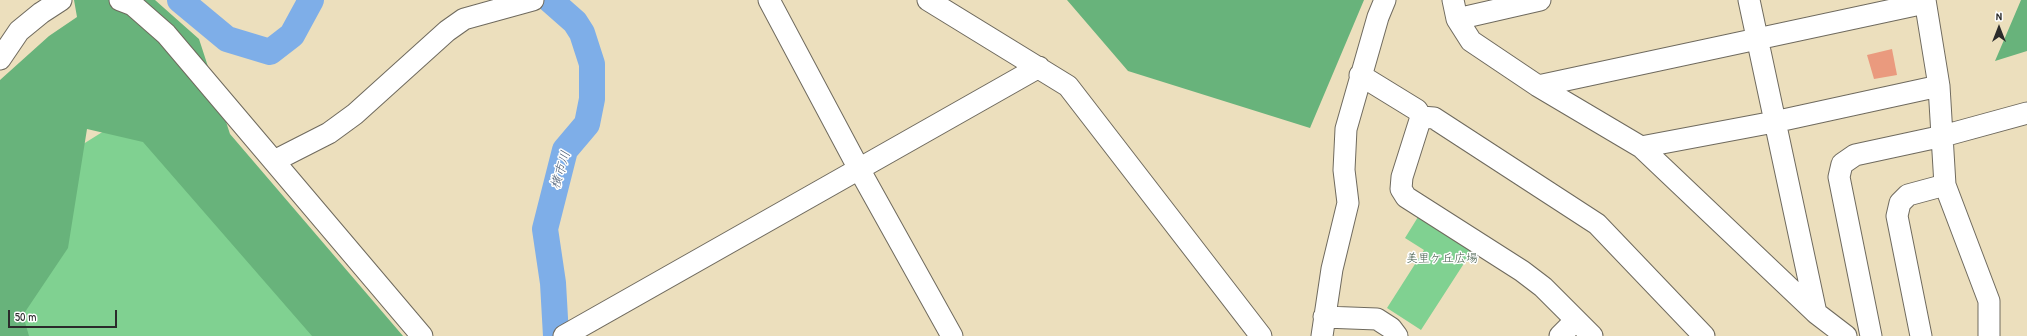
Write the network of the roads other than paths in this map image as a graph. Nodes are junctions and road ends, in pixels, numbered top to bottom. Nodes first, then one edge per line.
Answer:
1 (61, 0) edge
2 (120, 0) edge
3 (769, 0) edge
4 (928, 0) edge
5 (1385, 0) edge
6 (1540, 0) edge
7 (1749, 0) edge
8 (529, 2) edge
9 (1925, 2) edge
10 (1455, 9) edge
11 (1757, 38) junction
12 (0, 59) edge
13 (1039, 67) junction
14 (1360, 75) junction
15 (1538, 86) junction
16 (1939, 86) junction
17 (2027, 113) edge
18 (1420, 117) junction
19 (1774, 122) junction
20 (1943, 136) junction
21 (1641, 147) junction
22 (274, 161) junction
23 (859, 169) junction
24 (1945, 185) junction
25 (1816, 313) junction
26 (1576, 320) junction
27 (1323, 326) edge
28 (568, 334) edge
29 (422, 336) edge
30 (952, 336) edge
31 (1261, 336) edge
32 (1397, 336) edge
33 (1560, 336) edge
34 (1592, 336) edge
35 (1704, 336) edge
36 (1846, 336) edge
37 (1871, 336) edge
38 (1922, 336) edge
39 (1989, 336) edge

1 - 12 street
2 - 22 street
3 - 23 street
4 - 13 street
5 - 14 street
6 - 10 street
7 - 11 street
8 - 22 street
9 - 11 street
9 - 16 street
10 - 15 street
11 - 15 street
11 - 19 street
13 - 23 street
13 - 31 street
14 - 18 street
14 - 27 street
15 - 21 street
16 - 19 street
16 - 20 street
17 - 20 street
18 - 26 street
18 - 35 street
19 - 21 street
19 - 25 street
20 - 24 street
20 - 37 street
21 - 25 street
22 - 29 street
23 - 28 street
23 - 30 street
24 - 38 street
24 - 39 street
25 - 36 street
26 - 33 street
26 - 34 street
27 - 32 street

